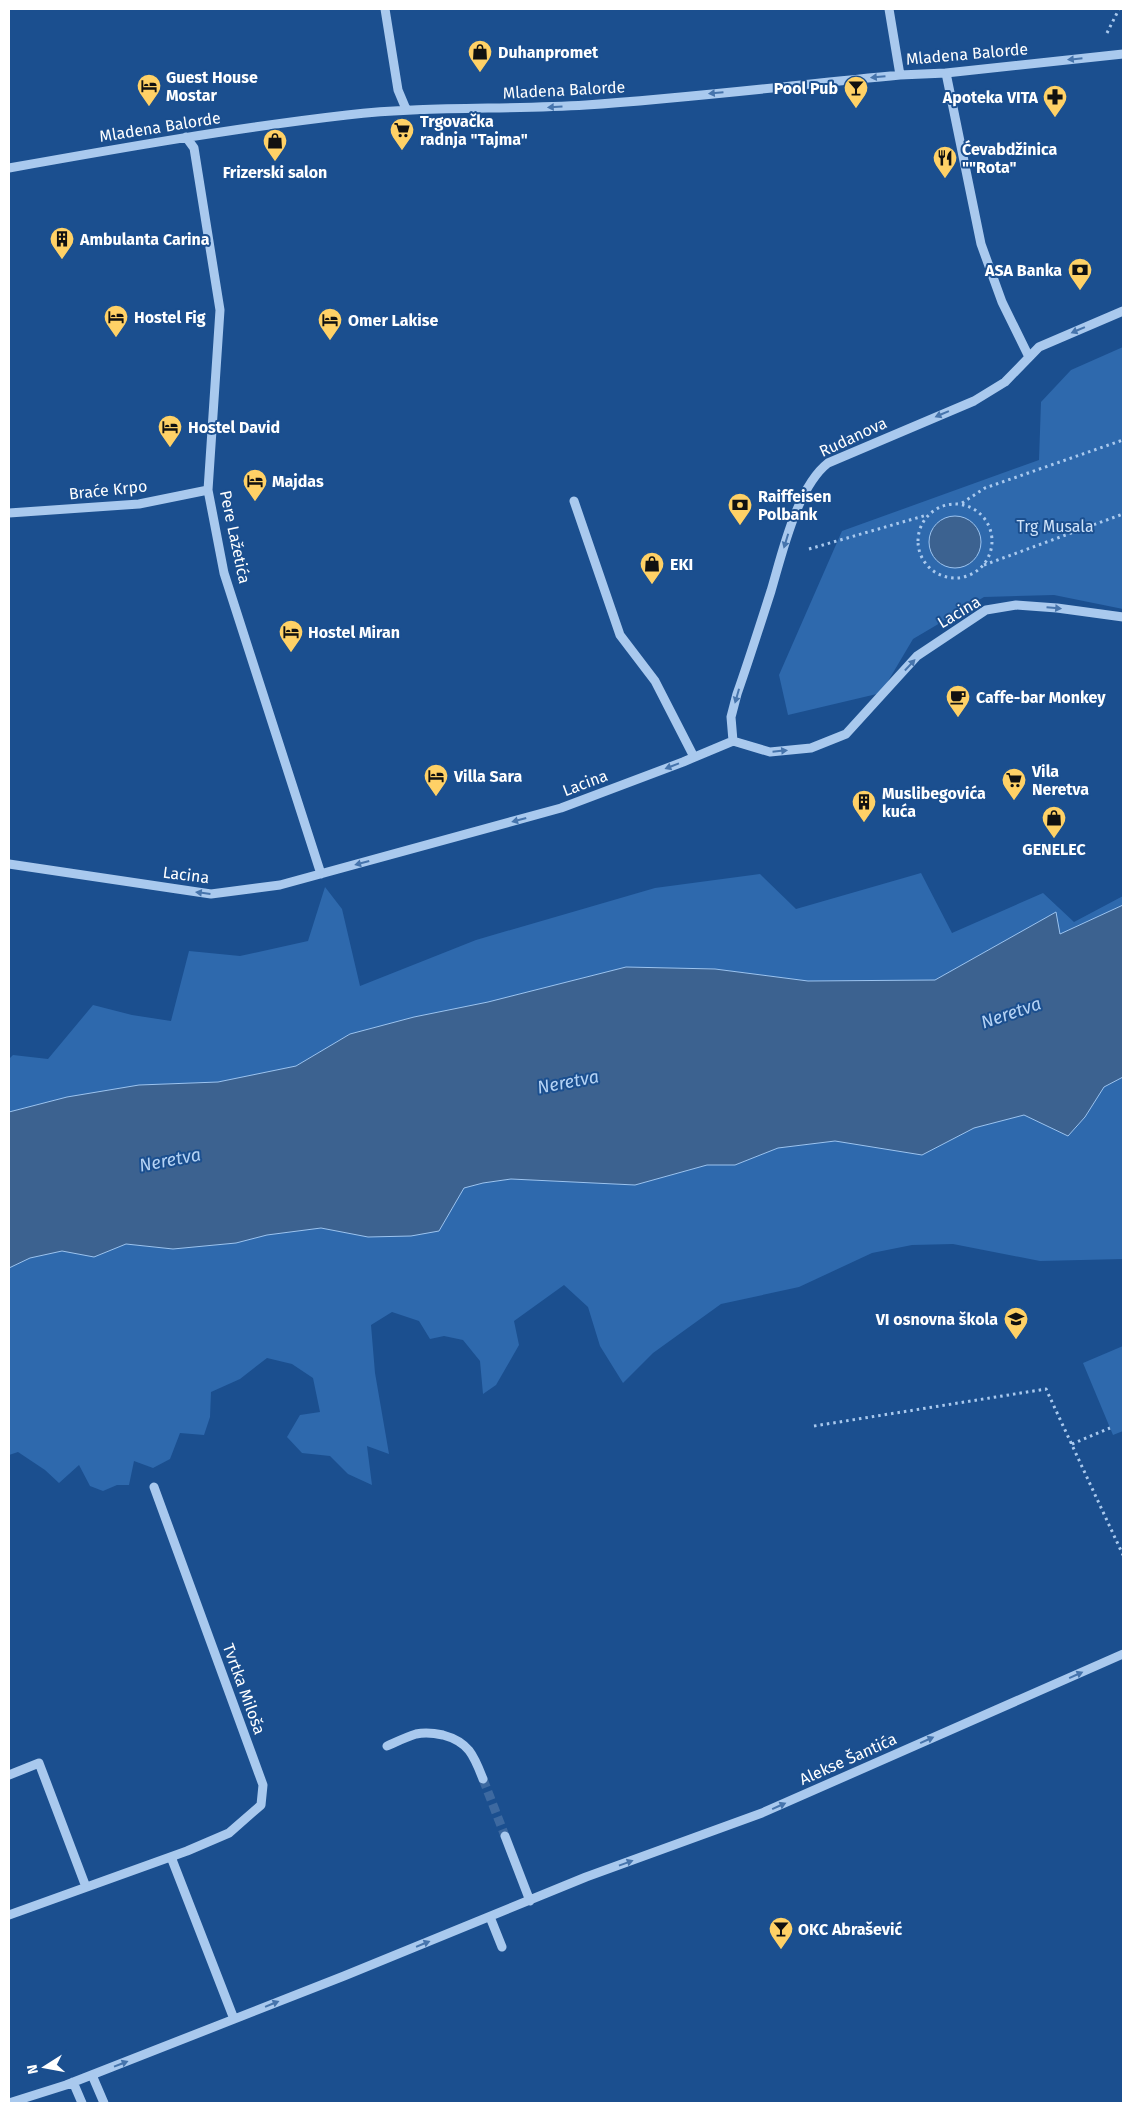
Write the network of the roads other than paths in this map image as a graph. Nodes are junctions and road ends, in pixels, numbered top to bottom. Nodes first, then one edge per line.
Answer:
1 (384, 9) edge
2 (888, 9) edge
3 (1123, 54) edge
4 (946, 73) junction
5 (900, 76) junction
6 (406, 110) junction
7 (186, 137) junction
8 (9, 168) edge
9 (1123, 311) edge
10 (1029, 357) junction
11 (208, 490) junction
12 (574, 501) dead end
13 (9, 513) edge
14 (1123, 617) edge
15 (733, 741) junction
16 (694, 757) junction
17 (9, 864) edge
18 (321, 874) junction
19 (154, 1486) dead end
20 (1123, 1654) edge
21 (387, 1746) dead end
22 (9, 1775) edge
23 (483, 1779) tunnel mouth
24 (505, 1836) tunnel mouth
25 (172, 1857) junction
26 (86, 1887) junction
27 (530, 1901) junction
28 (9, 1915) edge
29 (490, 1917) junction
30 (502, 1948) dead end
31 (234, 2019) junction
32 (92, 2075) junction
33 (73, 2082) junction
34 (9, 2103) edge
35 (82, 2103) edge
36 (104, 2103) edge

1 - 6 street
2 - 5 street
3 -> 4 street, Mladena Balorde
4 - 5 street, Mladena Balorde
4 - 10 street
5 -> 6 street, Mladena Balorde
6 - 7 street, Mladena Balorde
7 - 8 street, Mladena Balorde
7 - 11 street, Pere Lažetića
9 -> 10 street, Rudanova
10 -> 15 street, Rudanova
11 - 13 street, Braće Krpo
11 - 18 street, Pere Lažetića
12 - 16 street
15 -> 14 street, Lacina
15 - 16 street, Lacina
16 -> 18 street, Lacina
18 -> 17 street, Lacina
19 - 25 street, Tvrtka Miloša
27 -> 20 street, Alekse Šantića
21 - 23 street
22 - 26 street
24 - 27 street
25 - 26 street, Tvrtka Miloša
25 - 31 street
26 - 28 street, Tvrtka Miloša
27 - 29 street
29 - 30 street
31 -> 29 street
32 -> 31 street
32 - 33 street
32 - 36 street
33 - 34 street
33 - 35 street

